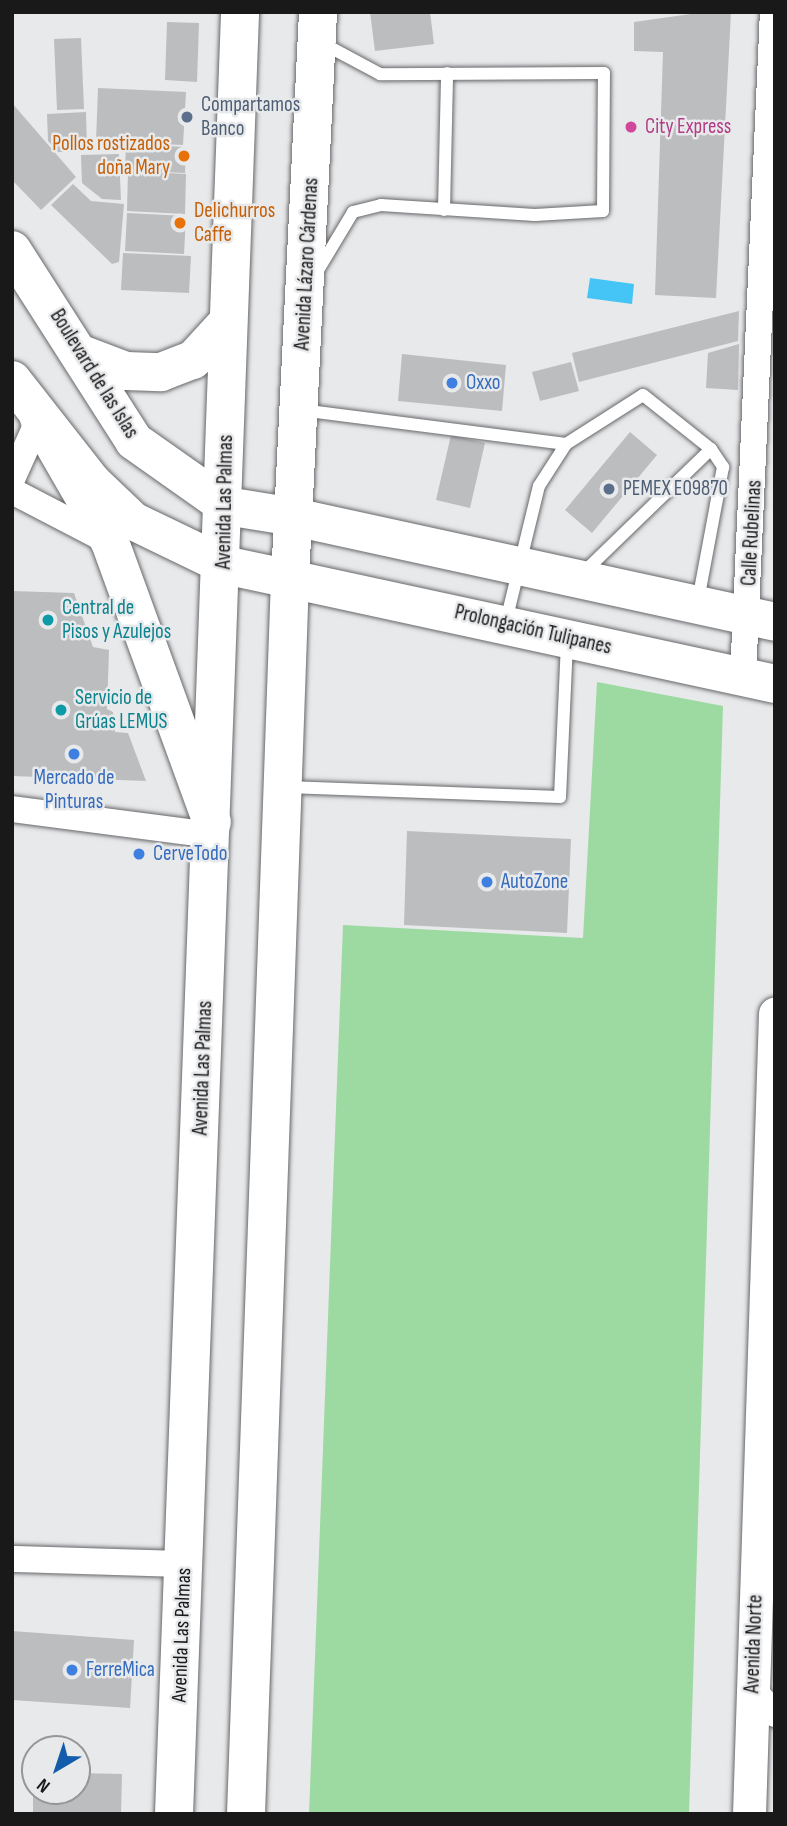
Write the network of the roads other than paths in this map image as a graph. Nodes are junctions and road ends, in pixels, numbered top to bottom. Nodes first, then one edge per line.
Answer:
1 (240, 12) edge
2 (773, 12) edge
3 (317, 26) edge
4 (447, 73) junction
5 (771, 76) edge
6 (444, 210) junction
7 (770, 255) edge
8 (18, 269) edge
9 (306, 291) junction
10 (228, 322) junction
11 (769, 335) edge
12 (81, 354) junction
13 (12, 380) edge
14 (300, 410) junction
15 (39, 419) junction
16 (565, 444) junction
17 (711, 449) junction
18 (12, 479) edge
19 (12, 491) edge
20 (226, 506) junction
21 (294, 517) junction
22 (110, 542) junction
23 (224, 565) junction
24 (514, 566) junction
25 (290, 579) junction
26 (575, 580) junction
27 (696, 607) junction
28 (761, 620) edge
29 (505, 623) junction
30 (567, 638) junction
31 (759, 680) edge
32 (282, 787) junction
33 (12, 809) edge
34 (212, 829) junction
35 (775, 1013) edge
36 (773, 1117) edge
37 (768, 1419) edge
38 (12, 1559) edge
39 (185, 1564) junction
40 (753, 1690) junction
41 (775, 1714) edge
42 (174, 1814) edge
43 (246, 1814) edge
44 (749, 1814) edge

1 - 10 main road
2 - 5 street, Calle Rubelinas
3 - 4 lane
3 - 9 main road, Avenida Lázaro Cárdenas
4 - 6 lane
4 - 6 lane
5 - 7 street, Calle Rubelinas
6 - 9 lane
7 - 11 street, Calle Rubelinas
8 - 12 main road, Boulevard de las Islas
9 - 14 main road, Avenida Lázaro Cárdenas
10 - 12 main road
10 - 20 main road, Avenida Las Palmas
11 - 28 street, Calle Rubelinas
12 - 20 main road, Boulevard de las Islas
13 - 15 main road
14 - 16 lane
14 - 21 main road, Avenida Lázaro Cárdenas
15 - 18 street
15 - 22 main road
15 - 23 main road
16 - 17 lane
16 - 24 lane
17 - 26 lane
17 - 27 lane
19 - 22 street
20 - 21 main road
20 - 23 main road, Avenida Las Palmas
21 - 24 main road
21 - 25 main road
22 - 34 main road
23 - 25 main road
23 - 34 main road, Avenida Las Palmas
24 - 26 main road
24 - 29 lane
25 - 29 main road, Prolongación Tulipanes
25 - 32 main road
26 - 27 main road
27 - 28 main road
28 - 31 street, Calle Rubelinas
29 - 30 main road, Prolongación Tulipanes
30 - 31 main road, Prolongación Tulipanes
30 - 32 lane
32 - 43 main road
33 - 34 street
34 - 39 main road, Avenida Las Palmas
35 - 36 street, Avenida Norte
36 - 37 street, Avenida Norte
37 - 40 street, Avenida Norte
38 - 39 street
39 - 42 main road, Avenida Las Palmas
40 - 41 street
40 - 44 street, Avenida Norte

